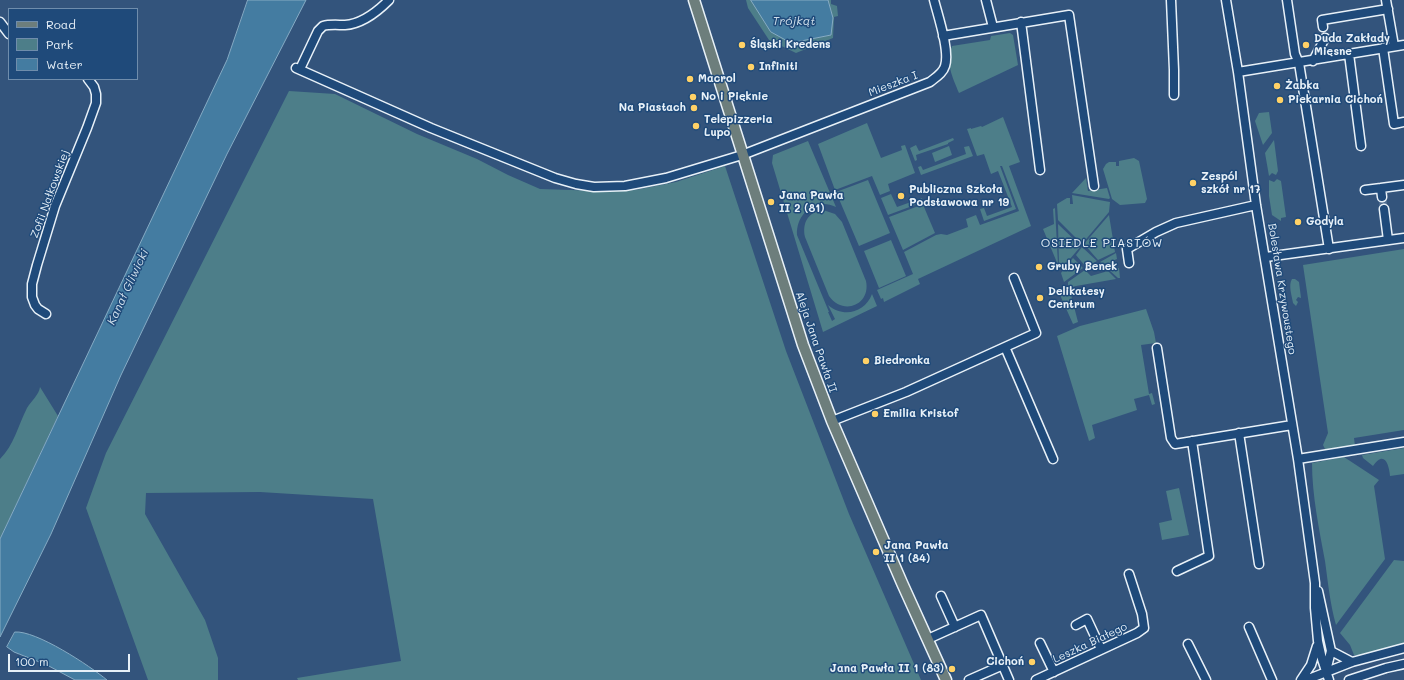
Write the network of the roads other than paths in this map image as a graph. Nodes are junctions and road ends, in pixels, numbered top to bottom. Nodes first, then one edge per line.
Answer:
1 (389, 0) edge
2 (694, 0) edge
3 (934, 0) edge
4 (986, 0) edge
5 (1171, 0) edge
6 (1226, 0) edge
7 (1287, 0) edge
8 (1386, 0) edge
9 (1388, 9) junction
10 (0, 22) edge
11 (1021, 22) junction
12 (993, 27) junction
13 (1323, 27) dead end
14 (8, 33) edge
15 (943, 36) junction
16 (1325, 38) dead end
17 (1404, 45) edge
18 (1394, 46) junction
19 (1383, 48) junction
20 (1349, 54) junction
21 (1313, 61) junction
22 (1299, 63) junction
23 (1238, 72) junction
24 (89, 80) edge
25 (1174, 95) dead end
26 (1404, 122) edge
27 (1362, 146) dead end
28 (742, 155) junction
29 (1040, 170) dead end
30 (1404, 185) edge
31 (1094, 186) dead end
32 (1381, 188) junction
33 (1365, 190) dead end
34 (1382, 197) tunnel mouth
35 (1256, 205) junction
36 (1384, 209) tunnel mouth
37 (1404, 238) edge
38 (1388, 240) junction
39 (1330, 249) junction
40 (1266, 258) junction
41 (1129, 263) dead end
42 (1014, 278) dead end
43 (46, 314) dead end
44 (1005, 347) junction
45 (1156, 348) dead end
46 (832, 421) junction
47 (1292, 425) junction
48 (1239, 433) junction
49 (1192, 441) junction
50 (1404, 442) edge
51 (1054, 459) dead end
52 (1298, 459) junction
53 (1259, 564) dead end
54 (1177, 571) dead end
55 (1129, 574) dead end
56 (1315, 583) junction
57 (941, 596) dead end
58 (1076, 625) dead end
59 (956, 627) junction
60 (1249, 627) dead end
61 (928, 639) junction
62 (1318, 641) junction
63 (1040, 643) dead end
64 (1188, 644) dead end
65 (1404, 648) edge
66 (1102, 649) junction
67 (1331, 651) junction
68 (1352, 662) junction
69 (1404, 664) edge
70 (1003, 665) junction
71 (1054, 672) junction
72 (1327, 676) edge
73 (946, 680) edge
74 (969, 680) edge
75 (1009, 680) edge
76 (1036, 680) edge
77 (1206, 680) edge
78 (1272, 680) edge
79 (1301, 680) edge
80 (1306, 680) edge
81 (1349, 680) edge

1 - 28 street, Mieszka I
2 - 28 main road, Aleja Jana Pawła II
3 - 15 street, Mieszka I
4 - 12 street
5 - 25 street
6 - 23 street, Bolesława Krzywoustego
7 - 22 street
8 - 9 street
9 - 13 street
9 - 18 street
10 - 14 street
11 - 12 street
11 - 29 street
11 - 31 street
12 - 15 street
15 - 28 street, Mieszka I
16 - 21 street
17 - 18 street
18 - 19 street
19 - 20 street
19 - 26 street
20 - 21 street
20 - 27 street
21 - 22 street
22 - 23 street
22 - 39 street
23 - 35 street, Bolesława Krzywoustego
24 - 43 street, Zofii Nałkowskiej
28 - 46 main road, Aleja Jana Pawła II
30 - 32 street
32 - 33 street
32 - 34 street
35 - 40 street, Bolesława Krzywoustego
35 - 41 street
36 - 38 street
37 - 38 street
38 - 39 street
39 - 40 street
40 - 47 street, Bolesława Krzywoustego
42 - 44 street
44 - 46 street
44 - 51 street
45 - 49 street
46 - 61 main road, Aleja Jana Pawła II
47 - 48 street
47 - 52 street, Bolesława Krzywoustego
48 - 49 street
48 - 53 street
49 - 54 street
50 - 52 street
52 - 56 street, Bolesława Krzywoustego
55 - 66 street, Leszka Białego
56 - 62 street, Bolesława Krzywoustego
56 - 67 street, Bolesława Krzywoustego
57 - 59 street
58 - 66 street
59 - 61 street
59 - 70 street
60 - 78 street
61 - 73 main road, Aleja Jana Pawła II
62 - 72 street, Bolesława Krzywoustego
62 - 79 street, Bolesława Krzywoustego
63 - 71 street
64 - 77 street
65 - 68 street
66 - 71 street, Leszka Białego
67 - 68 street
67 - 72 street, Bolesława Krzywoustego
68 - 72 street
69 - 81 street
70 - 74 street
70 - 75 street
71 - 76 street, Leszka Białego
72 - 80 street

